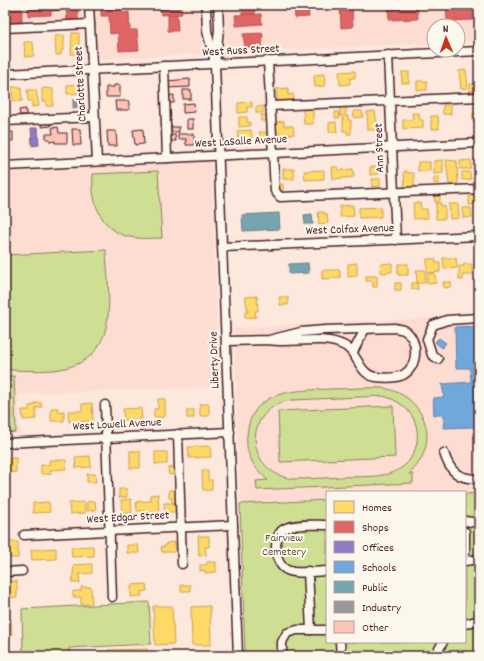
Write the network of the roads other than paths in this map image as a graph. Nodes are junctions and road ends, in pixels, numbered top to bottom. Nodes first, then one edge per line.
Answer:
1 (89, 5) edge
2 (206, 5) edge
3 (218, 5) edge
4 (224, 5) edge
5 (90, 24) junction
6 (5, 28) edge
7 (479, 51) edge
8 (388, 55) junction
9 (268, 61) junction
10 (215, 64) junction
11 (164, 66) junction
12 (92, 70) junction
13 (5, 74) edge
14 (479, 97) edge
15 (390, 101) junction
16 (270, 106) junction
17 (94, 117) junction
18 (5, 121) edge
19 (479, 143) edge
20 (392, 147) junction
21 (272, 152) junction
22 (219, 155) junction
23 (167, 158) junction
24 (97, 161) junction
25 (5, 166) edge
26 (479, 189) edge
27 (393, 193) junction
28 (479, 236) edge
29 (396, 240) junction
30 (223, 247) junction
31 (479, 318) edge
32 (365, 329) junction
33 (269, 340) junction
34 (226, 341) junction
35 (353, 352) junction
36 (438, 359) dead end
37 (104, 405) dead end
38 (230, 432) junction
39 (178, 434) junction
40 (106, 438) junction
41 (5, 443) edge
42 (444, 453) dead end
43 (479, 479) edge
44 (466, 521) edge
45 (479, 523) edge
46 (233, 525) junction
47 (326, 525) edge
48 (181, 528) junction
49 (109, 531) junction
50 (24, 535) dead end
51 (479, 559) edge
52 (466, 561) edge
53 (182, 564) dead end
54 (22, 571) dead end
55 (308, 571) junction
56 (326, 571) edge
57 (5, 572) edge
58 (112, 597) dead end
59 (479, 620) edge
60 (466, 624) edge
61 (310, 630) junction
62 (326, 630) edge
63 (340, 643) edge
64 (443, 643) edge
65 (238, 656) edge
66 (282, 656) edge
67 (341, 656) edge
68 (435, 656) edge

1 - 5 street, Charlotte Street
2 - 10 street, Liberty Drive
3 - 4 street
3 - 10 street, Liberty Drive
5 - 6 street
5 - 12 street, Charlotte Street
7 - 8 street, West Russ Street
8 - 9 street, West Russ Street
8 - 15 street, Ann Street
9 - 10 street, West Russ Street
9 - 16 street
10 - 11 street, West Russ Street
10 - 22 street, Liberty Drive
11 - 12 street, West Russ Street
11 - 23 street
12 - 13 street, West Russ Street
12 - 17 street, Charlotte Street
14 - 15 street
15 - 16 street
15 - 20 street, Ann Street
16 - 21 street
17 - 18 street
17 - 24 street, Charlotte Street
19 - 20 street, West LaSalle Avenue
20 - 21 street, West LaSalle Avenue
20 - 27 street, Ann Street
21 - 22 street, West LaSalle Avenue
21 - 27 street
22 - 23 street, West LaSalle Avenue
22 - 30 street, Liberty Drive
23 - 24 street, West LaSalle Avenue
24 - 25 street, West LaSalle Avenue
26 - 27 street
27 - 29 street, Ann Street
28 - 29 street, West Colfax Avenue
29 - 30 street, West Colfax Avenue
30 - 34 street, Liberty Drive
31 - 36 street
32 - 33 street
32 - 35 street
32 - 35 street
33 - 34 street
33 - 35 street
34 - 38 street, Liberty Drive
37 - 40 street
38 - 39 street, West Lowell Avenue
38 - 46 street, Liberty Drive
39 - 40 street, West Lowell Avenue
39 - 48 street
40 - 41 street, West Lowell Avenue
40 - 49 street
42 - 43 street
44 - 45 street
46 - 48 street, West Edgar Street
46 - 65 street, Liberty Drive
47 - 55 street
48 - 49 street, West Edgar Street
48 - 53 street
49 - 50 street, West Edgar Street
49 - 58 street
51 - 52 street
54 - 57 street
55 - 56 street
55 - 61 street
59 - 60 street
61 - 62 street
61 - 66 street
63 - 67 street
64 - 68 street

